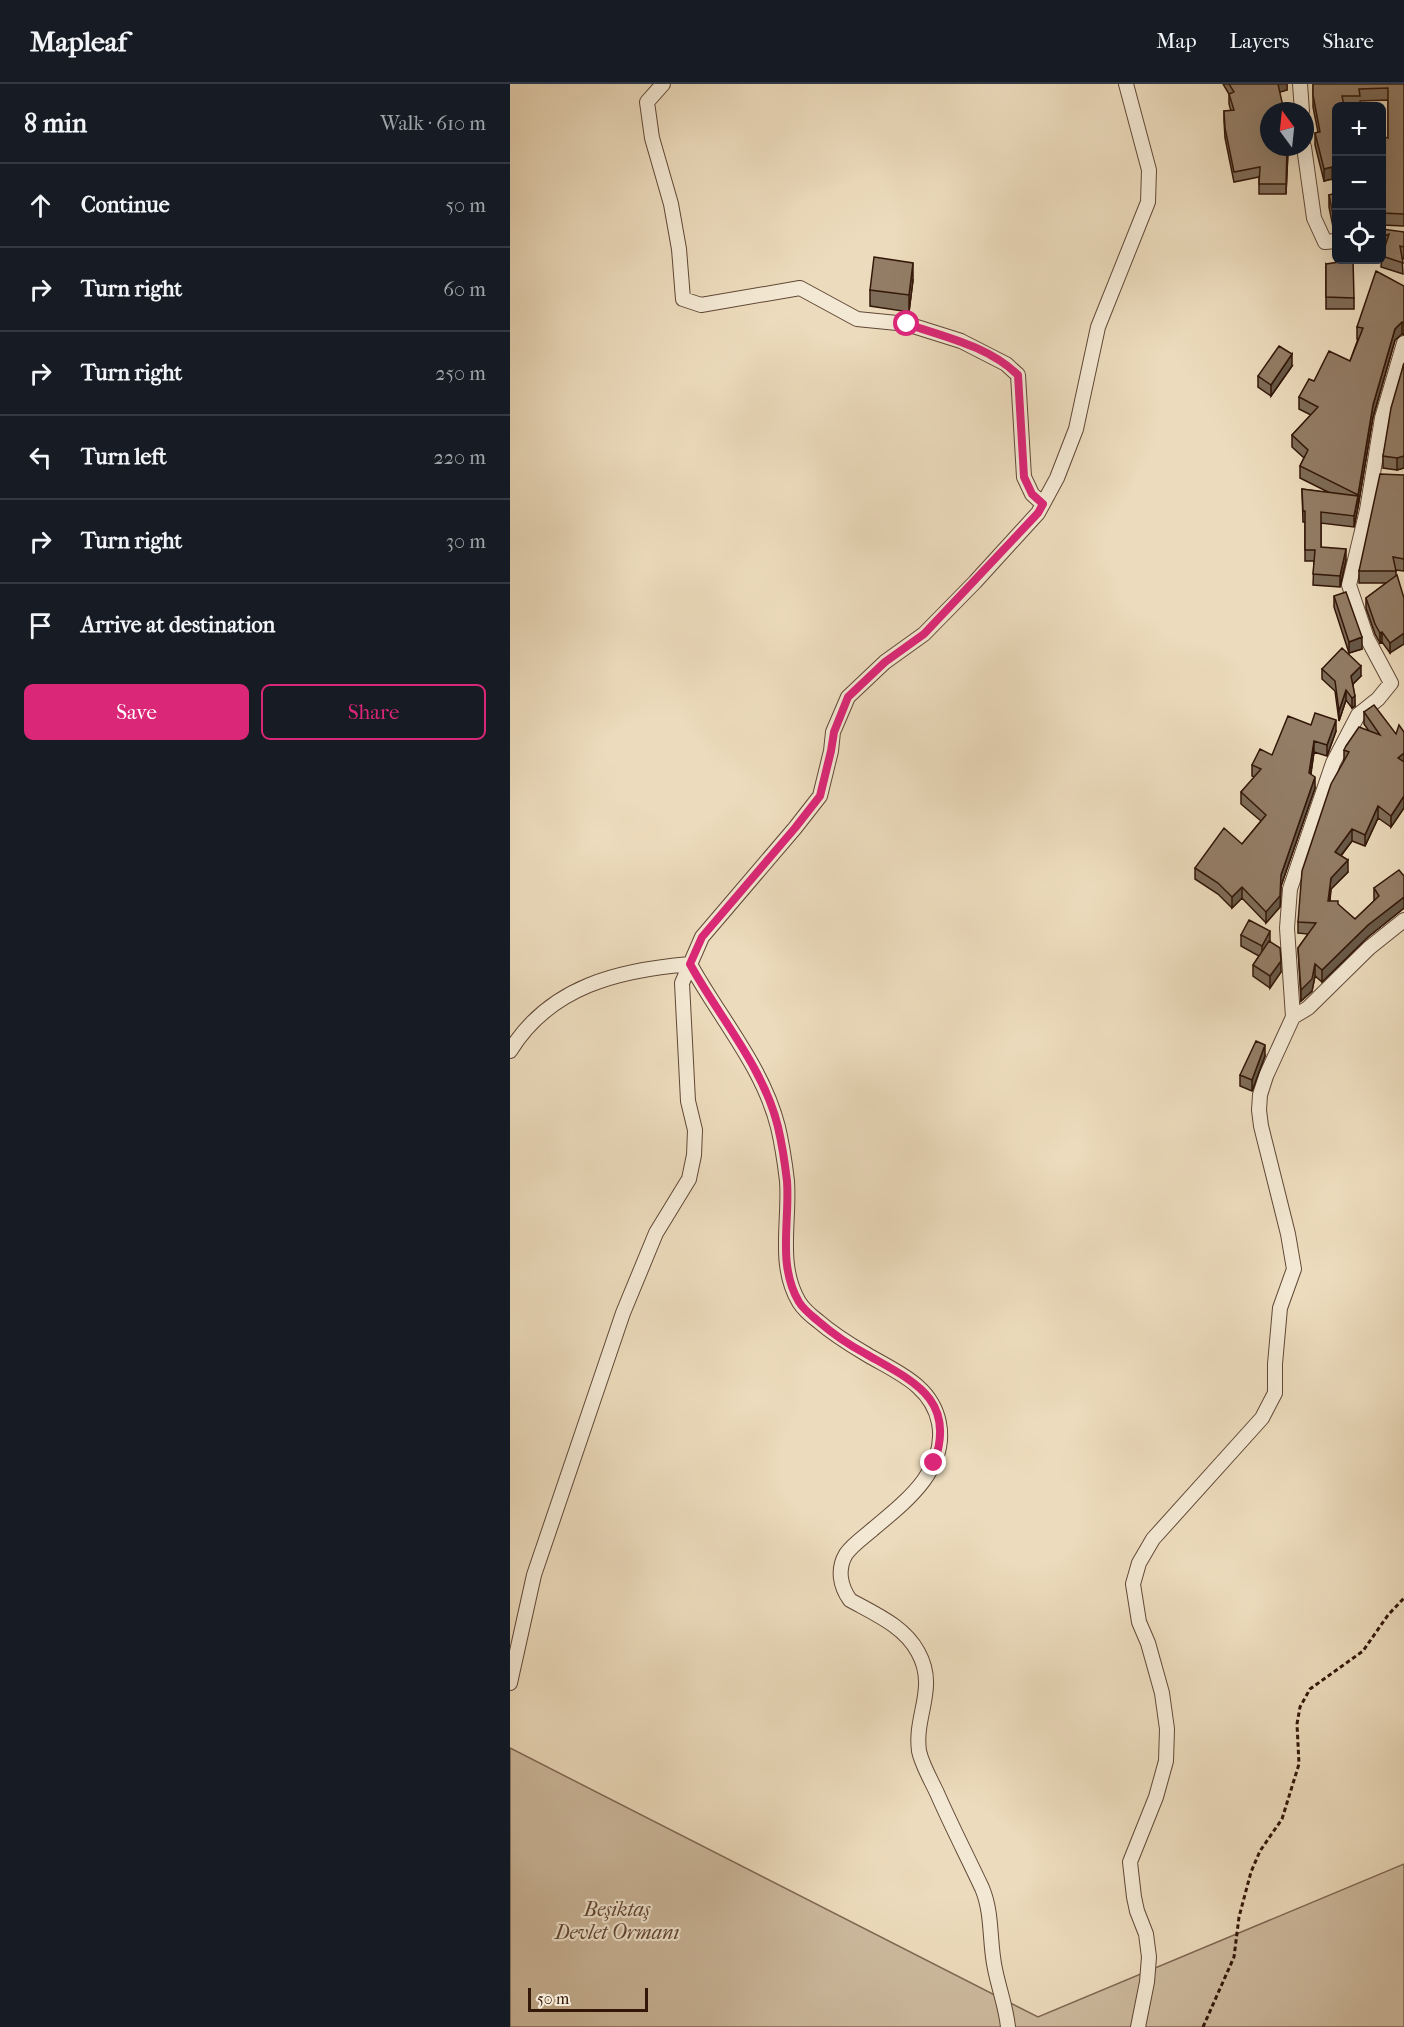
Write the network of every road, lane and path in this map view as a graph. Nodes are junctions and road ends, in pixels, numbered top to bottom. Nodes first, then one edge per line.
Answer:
1 (663, 84) edge
2 (1126, 84) edge
3 (1300, 84) edge
4 (1301, 102) edge
5 (1305, 156) edge
6 (1332, 241) edge
7 (1404, 343) edge
8 (1372, 476) junction
9 (1390, 478) edge
10 (1043, 504) junction
11 (1404, 920) edge
12 (690, 964) junction
13 (1293, 1017) junction
14 (510, 1051) edge
15 (1404, 1598) edge
16 (510, 1683) edge
17 (1008, 2027) edge
18 (1138, 2027) edge
19 (1203, 2027) edge

1 - 10 street
2 - 10 street
3 - 4 street
5 - 6 street
7 - 8 street
8 - 9 street
8 - 13 street
10 - 12 street
11 - 13 street
12 - 14 street
12 - 16 street
12 - 17 street
13 - 18 street
15 - 19 path

